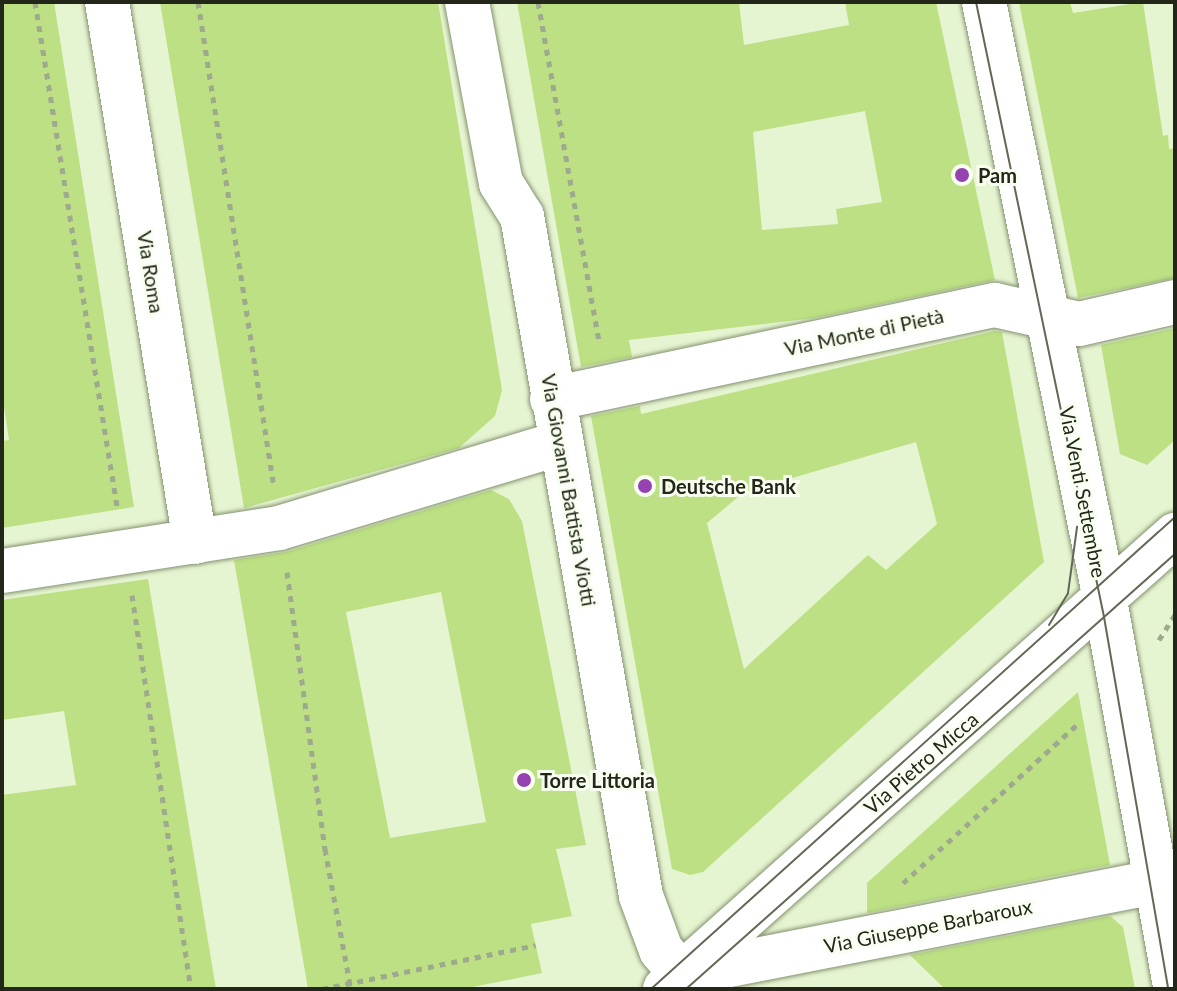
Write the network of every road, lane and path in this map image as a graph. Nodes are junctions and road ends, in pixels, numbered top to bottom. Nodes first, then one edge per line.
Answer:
1 (35, 2) edge
2 (107, 2) edge
3 (198, 2) edge
4 (467, 2) edge
5 (538, 2) edge
6 (984, 2) edge
7 (1175, 302) edge
8 (1049, 318) junction
9 (601, 354) dead end
10 (552, 399) junction
11 (561, 443) junction
12 (274, 493) dead end
13 (117, 509) dead end
14 (1175, 535) edge
15 (195, 542) junction
16 (286, 566) dead end
17 (2, 571) edge
18 (130, 582) dead end
19 (1104, 600) junction
20 (1175, 614) edge
21 (1150, 654) dead end
22 (1083, 720) dead end
23 (1165, 879) edge
24 (890, 894) dead end
25 (536, 945) dead end
26 (673, 982) edge
27 (350, 984) junction
28 (1175, 984) edge
29 (191, 989) edge
30 (322, 989) edge

1 - 13 path
2 - 15 street, Via Roma
3 - 12 path
4 - 10 street, Via Giovanni Battista Viotti
5 - 9 path
6 - 8 street, Via Venti Settembre
7 - 8 street, Via Monte di Pietà
8 - 10 street, Via Monte di Pietà
8 - 19 street, Via Venti Settembre
10 - 11 street, Via Giovanni Battista Viotti
11 - 15 street
11 - 26 street, Via Giovanni Battista Viotti
14 - 19 street, Via Pietro Micca
15 - 17 street
16 - 27 path
18 - 29 path
19 - 23 street, Via Venti Settembre
19 - 26 street, Via Pietro Micca
20 - 21 path
22 - 24 path
23 - 26 street, Via Giuseppe Barbaroux
23 - 28 street, Via Venti Settembre
25 - 27 path
27 - 30 path

